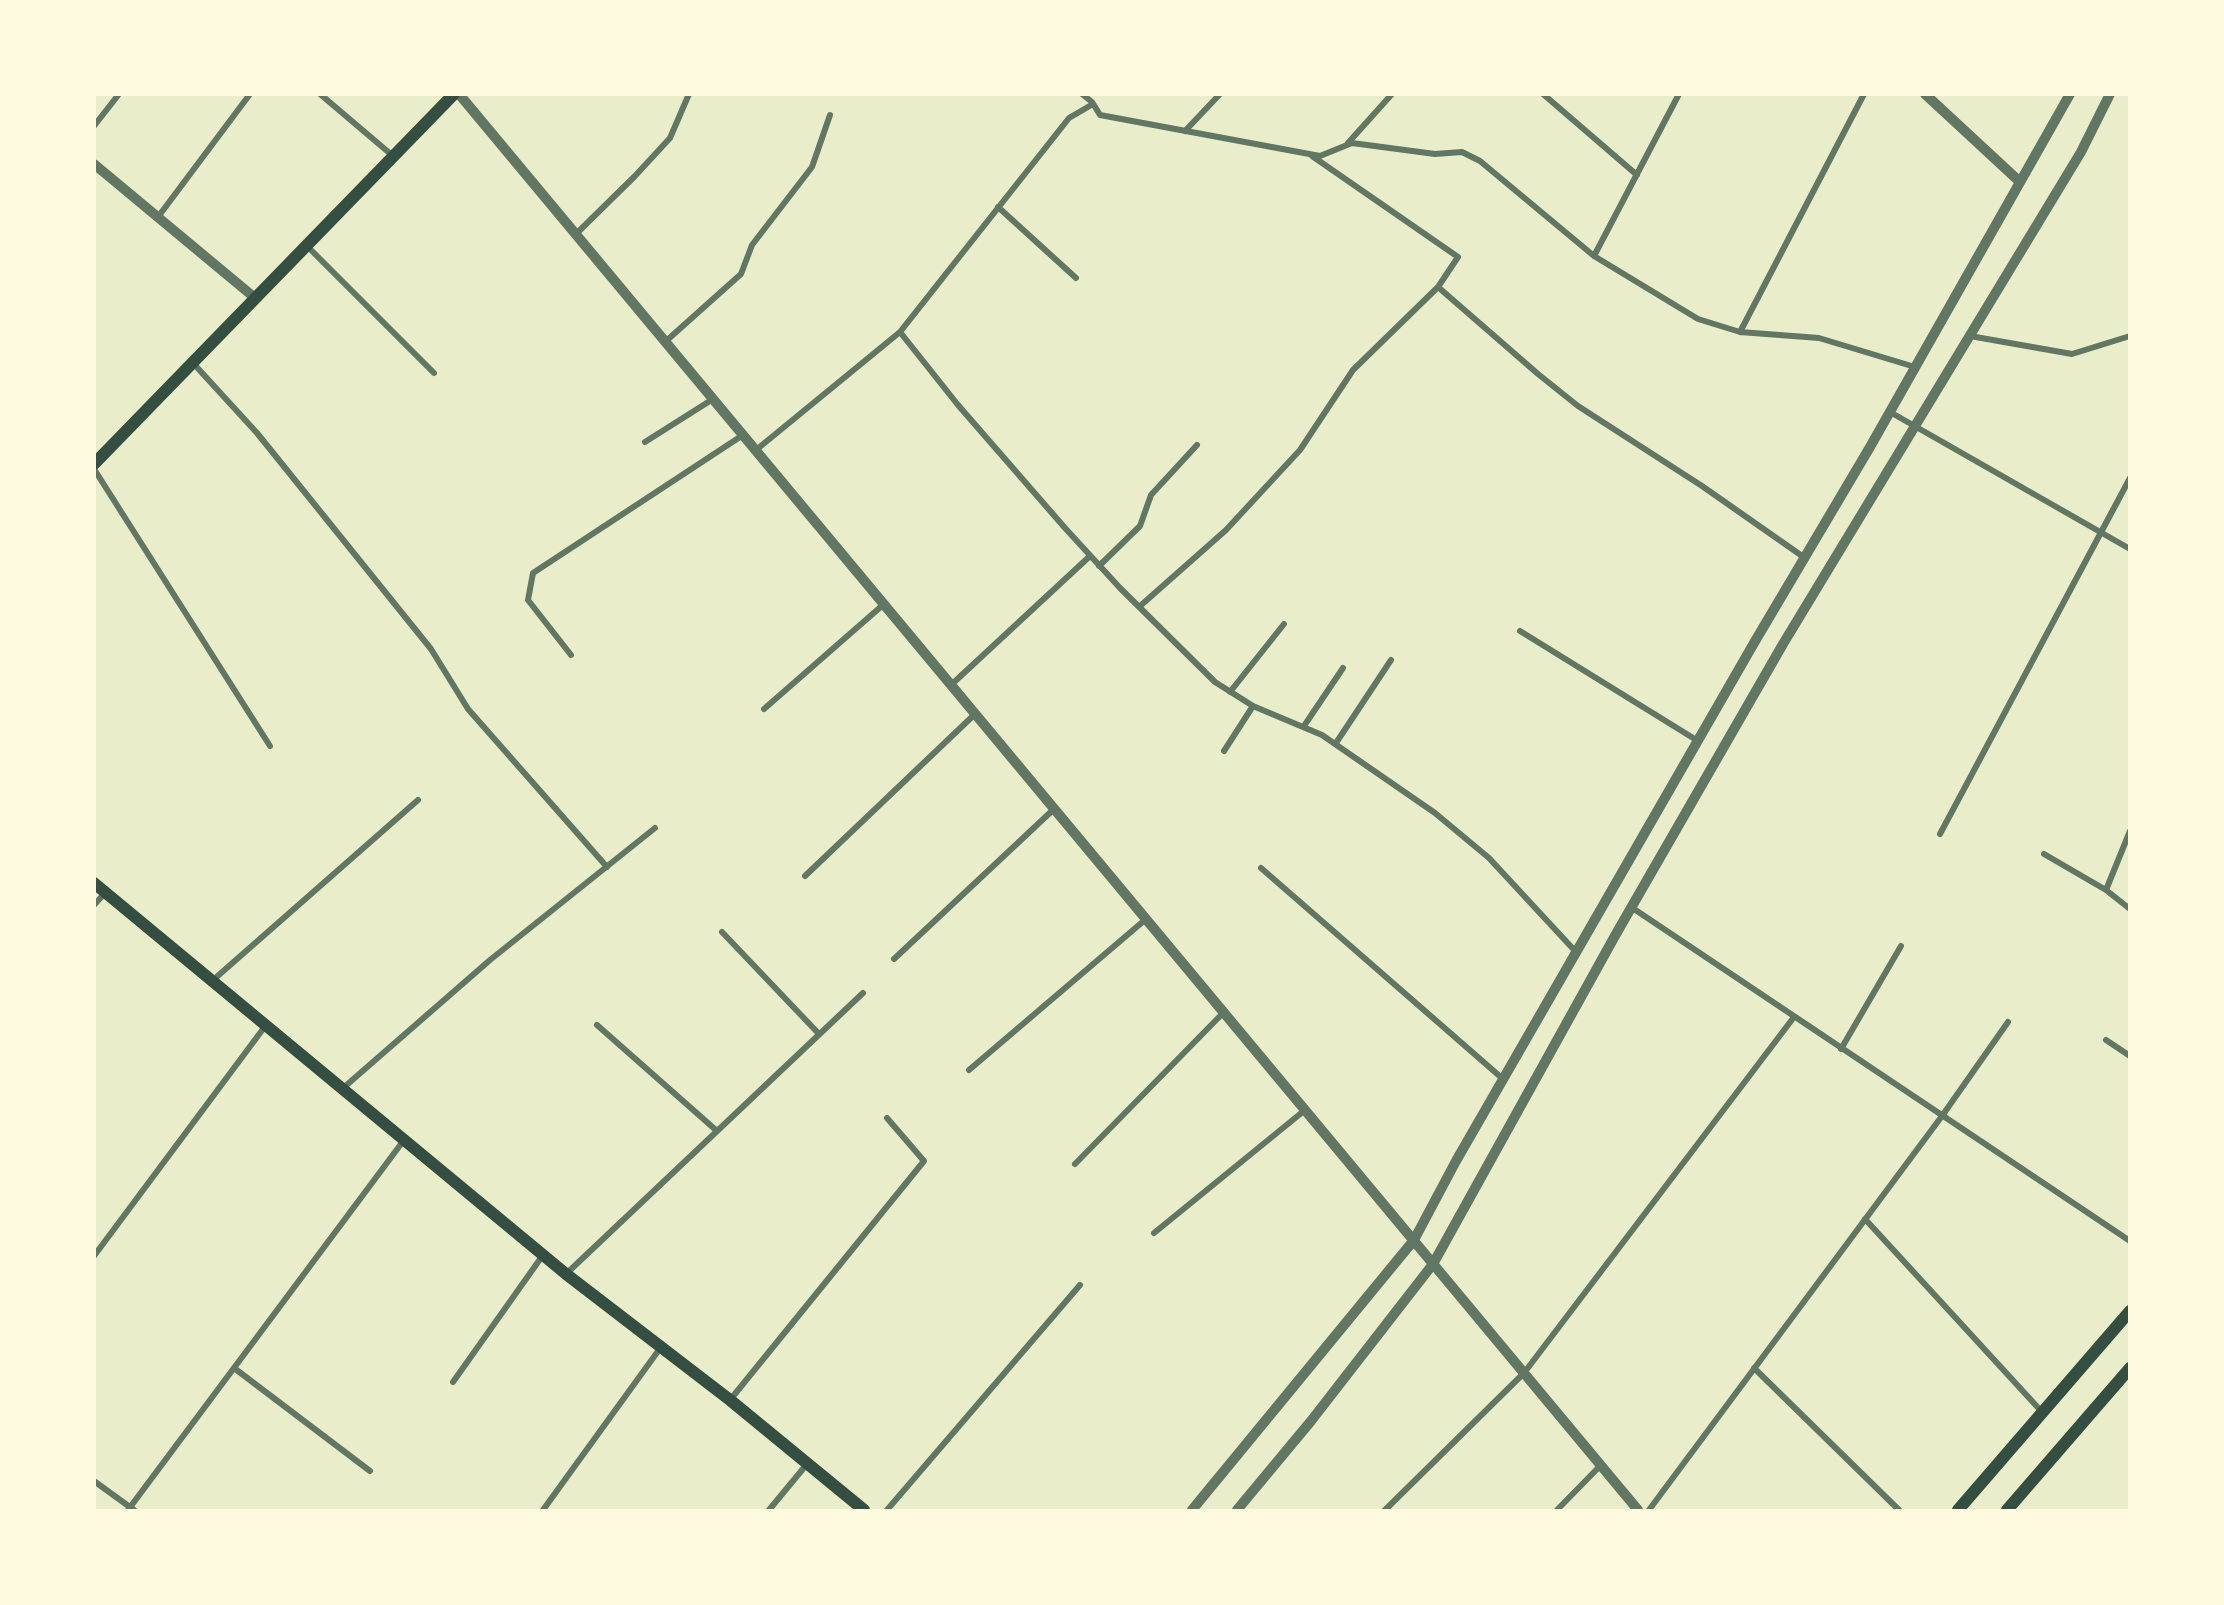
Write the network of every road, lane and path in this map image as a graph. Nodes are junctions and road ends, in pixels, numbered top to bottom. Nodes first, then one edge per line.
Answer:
1 (119, 94) edge
2 (250, 94) edge
3 (320, 94) edge
4 (454, 94) edge
5 (459, 94) edge
6 (689, 94) edge
7 (1082, 94) edge
8 (1220, 94) edge
9 (1392, 94) edge
10 (1543, 94) edge
11 (1679, 94) edge
12 (1864, 94) edge
13 (1925, 94) edge
14 (2070, 94) edge
15 (2110, 94) edge
16 (1093, 104) junction
17 (830, 115) dead end
18 (94, 126) edge
19 (1185, 131) junction
20 (1346, 146) junction
21 (1310, 155) junction
22 (394, 156) junction
23 (94, 164) edge
24 (1637, 175) junction
25 (2020, 182) junction
26 (998, 207) junction
27 (158, 217) junction
28 (576, 234) junction
29 (306, 245) junction
30 (1594, 256) junction
31 (1076, 278) dead end
32 (1438, 287) junction
33 (255, 298) junction
34 (900, 332) junction
35 (1740, 332) junction
36 (1970, 336) junction
37 (2130, 336) edge
38 (665, 342) junction
39 (193, 363) junction
40 (1915, 367) junction
41 (434, 373) dead end
42 (713, 399) junction
43 (1890, 412) junction
44 (1914, 427) junction
45 (743, 435) junction
46 (645, 442) dead end
47 (1197, 445) dead end
48 (756, 450) junction
49 (94, 464) edge
50 (94, 469) edge
51 (2130, 478) edge
52 (2100, 533) junction
53 (2130, 549) edge
54 (1090, 556) junction
55 (1804, 558) junction
56 (1099, 566) junction
57 (884, 604) junction
58 (1139, 607) junction
59 (1284, 624) dead end
60 (1520, 631) dead end
61 (572, 655) dead end
62 (1391, 660) dead end
63 (1343, 668) dead end
64 (951, 685) junction
65 (1230, 692) junction
66 (1253, 706) junction
67 (764, 709) dead end
68 (975, 714) junction
69 (1304, 726) junction
70 (1698, 741) junction
71 (1336, 743) junction
72 (270, 746) dead end
73 (1224, 751) dead end
74 (418, 800) dead end
75 (1054, 809) junction
76 (655, 828) dead end
77 (2130, 831) edge
78 (1941, 834) dead end
79 (2044, 854) dead end
80 (607, 867) junction
81 (1261, 868) dead end
82 (805, 876) dead end
83 (94, 883) edge
84 (2106, 890) junction
85 (106, 892) junction
86 (94, 905) edge
87 (1631, 908) junction
88 (2130, 909) edge
89 (1146, 919) junction
90 (722, 932) dead end
91 (1902, 946) dead end
92 (1576, 952) junction
93 (894, 959) dead end
94 (212, 981) junction
95 (863, 993) dead end
96 (1224, 1012) junction
97 (1794, 1017) junction
98 (2008, 1022) dead end
99 (266, 1025) junction
100 (597, 1025) dead end
101 (819, 1034) junction
102 (2106, 1040) dead end
103 (1841, 1048) junction
104 (2130, 1056) edge
105 (969, 1070) dead end
106 (1503, 1079) junction
107 (342, 1089) junction
108 (1305, 1110) junction
109 (1942, 1116) junction
110 (887, 1118) dead end
111 (717, 1131) junction
112 (404, 1140) junction
113 (1075, 1164) dead end
114 (1865, 1219) junction
115 (1154, 1233) dead end
116 (1414, 1240) junction
117 (2130, 1241) edge
118 (543, 1255) junction
119 (94, 1256) edge
120 (1433, 1264) junction
121 (566, 1274) junction
122 (1080, 1285) dead end
123 (2130, 1311) edge
124 (661, 1347) junction
125 (234, 1368) junction
126 (1754, 1368) junction
127 (2130, 1368) edge
128 (1524, 1373) junction
129 (453, 1382) dead end
130 (730, 1400) junction
131 (2042, 1412) junction
132 (807, 1464) junction
133 (1600, 1465) junction
134 (370, 1471) dead end
135 (94, 1481) edge
136 (130, 1510) edge
137 (543, 1510) edge
138 (769, 1510) edge
139 (864, 1510) edge
140 (887, 1510) edge
141 (1191, 1510) edge
142 (1237, 1510) edge
143 (1385, 1510) edge
144 (1557, 1510) edge
145 (1638, 1510) edge
146 (1648, 1510) edge
147 (1899, 1510) edge
148 (1958, 1510) edge
149 (2007, 1510) edge

1 - 18 street
2 - 27 street
3 - 22 street
4 - 22 main road
5 - 28 street
6 - 28 street
7 - 16 street
8 - 19 street
9 - 20 street
10 - 24 street
11 - 24 street
12 - 35 street
13 - 25 street
14 - 25 street
15 - 36 street
16 - 19 street
16 - 26 street
17 - 38 street
19 - 21 street
20 - 21 street
20 - 30 street
21 - 32 street
22 - 29 main road
23 - 27 street
24 - 30 street
25 - 40 street
26 - 31 street
26 - 34 street
27 - 33 street
28 - 38 street
29 - 33 main road
29 - 41 street
30 - 35 street
32 - 55 street
32 - 58 street
33 - 39 main road
34 - 48 street
34 - 54 street
35 - 40 street
36 - 37 street
36 - 44 street
38 - 42 street
39 - 49 main road
39 - 80 street
40 - 43 street
42 - 45 street
42 - 46 street
43 - 44 street
43 - 55 street
44 - 52 street
44 - 87 street
45 - 48 street
45 - 61 street
47 - 56 street
48 - 57 street
50 - 72 street
51 - 52 street
52 - 53 street
52 - 78 street
54 - 56 street
54 - 64 street
55 - 70 street
56 - 58 street
57 - 64 street
57 - 67 street
58 - 65 street
59 - 65 street
60 - 70 street
62 - 71 street
63 - 69 street
64 - 68 street
65 - 66 street
66 - 69 street
66 - 73 street
68 - 75 street
68 - 82 street
69 - 71 street
70 - 92 street
71 - 92 street
74 - 94 street
75 - 89 street
75 - 93 street
76 - 80 street
77 - 84 street
79 - 84 street
80 - 107 street
81 - 106 street
83 - 85 main road
84 - 88 street
85 - 86 street
85 - 94 main road
87 - 97 street
87 - 120 street
89 - 96 street
89 - 105 street
90 - 101 street
91 - 103 street
92 - 106 street
94 - 99 main road
95 - 101 street
96 - 108 street
96 - 113 street
97 - 103 street
97 - 128 street
98 - 109 street
99 - 107 main road
99 - 119 street
100 - 111 street
101 - 111 street
102 - 104 street
103 - 109 street
106 - 116 street
107 - 112 main road
108 - 115 street
108 - 116 street
109 - 114 street
109 - 117 street
110 - 130 street
111 - 121 street
112 - 118 main road
112 - 125 street
114 - 126 street
114 - 131 street
116 - 120 street
116 - 141 street
118 - 121 main road
118 - 129 street
120 - 128 street
120 - 142 street
121 - 124 main road
122 - 140 street
123 - 131 main road
124 - 130 main road
124 - 137 street
125 - 134 street
125 - 136 street
126 - 146 street
126 - 147 street
127 - 149 main road
128 - 133 street
128 - 143 street
130 - 132 main road
131 - 148 main road
132 - 138 street
132 - 139 main road
133 - 144 street
133 - 145 street
135 - 136 street

